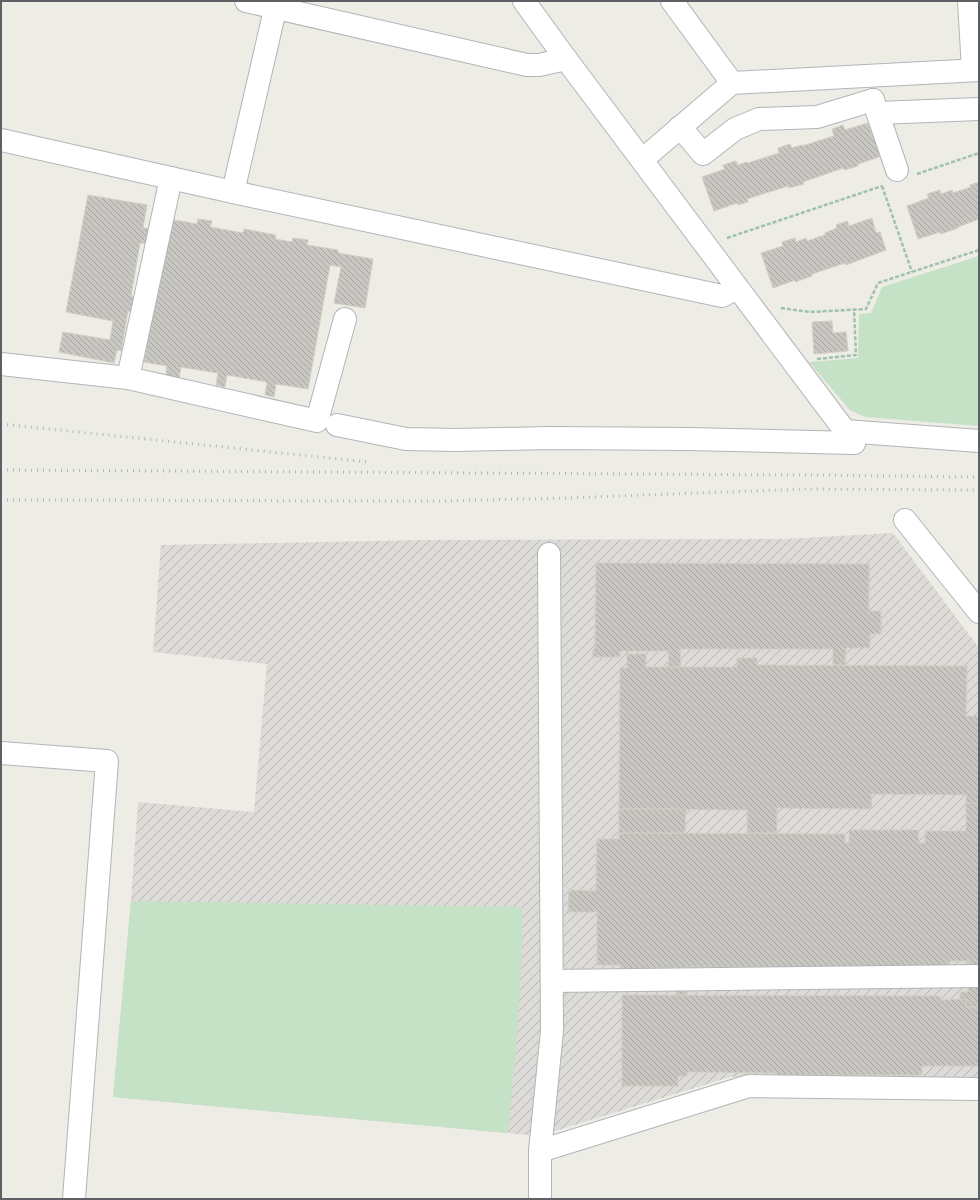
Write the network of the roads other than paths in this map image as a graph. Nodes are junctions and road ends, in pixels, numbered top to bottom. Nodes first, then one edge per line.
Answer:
1 (246, 1) edge
2 (524, 1) edge
3 (672, 1) edge
4 (969, 1) edge
5 (276, 4) edge
6 (566, 59) junction
7 (976, 70) edge
8 (865, 76) junction
9 (732, 83) junction
10 (875, 107) junction
11 (979, 109) edge
12 (680, 127) junction
13 (1, 140) edge
14 (642, 160) junction
15 (900, 176) road end
16 (171, 178) junction
17 (233, 192) junction
18 (737, 288) junction
19 (345, 319) dead end
20 (1, 364) edge
21 (128, 378) junction
22 (338, 425) dead end
23 (849, 437) junction
24 (979, 441) edge
25 (905, 520) dead end
26 (550, 554) dead end
27 (979, 612) edge
28 (1, 753) edge
29 (979, 976) edge
30 (552, 981) junction
31 (979, 1089) edge
32 (540, 1151) junction
33 (74, 1199) edge
34 (540, 1199) edge

1 - 5 street
2 - 6 street
3 - 9 street
4 - 7 street
5 - 6 street
5 - 17 street
6 - 14 street
7 - 8 street
8 - 9 street
8 - 10 street
9 - 12 street
10 - 11 street
10 - 12 street
10 - 15 street
12 - 14 street
13 - 16 street
14 - 18 street
16 - 17 street
16 - 21 street
17 - 18 street
18 - 23 street
19 - 21 street
20 - 21 street
22 - 23 street
23 - 24 street
25 - 27 street
26 - 30 street
28 - 33 street
29 - 30 street
30 - 32 street
31 - 32 street
32 - 34 street

